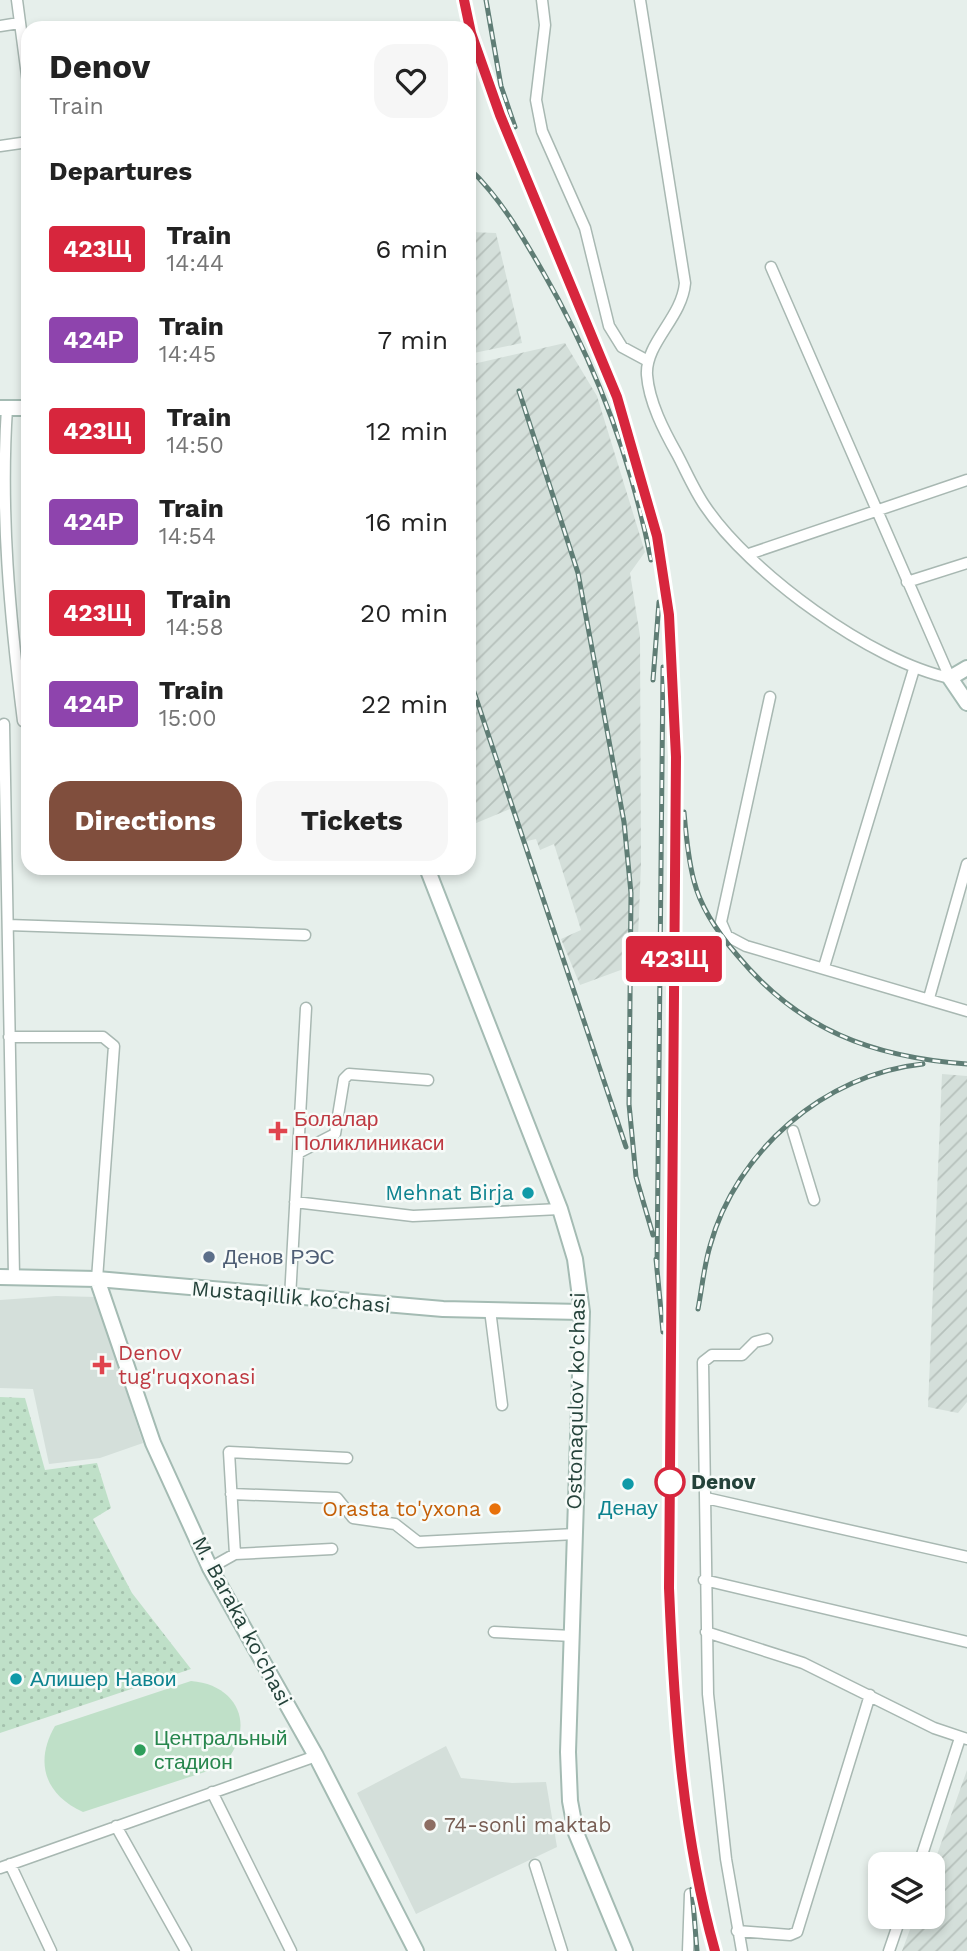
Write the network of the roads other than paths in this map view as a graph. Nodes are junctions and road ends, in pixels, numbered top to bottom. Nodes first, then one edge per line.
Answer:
1 (17, 0) edge
2 (542, 0) edge
3 (640, 0) edge
4 (19, 23) junction
5 (0, 26) edge
6 (21, 36) edge
7 (21, 143) edge
8 (0, 146) edge
9 (771, 267) dead end
10 (648, 361) junction
11 (4, 408) edge
12 (967, 480) edge
13 (876, 510) junction
14 (749, 554) junction
15 (967, 563) edge
16 (907, 582) junction
17 (914, 668) junction
18 (967, 668) edge
19 (950, 678) junction
20 (21, 686) edge
21 (771, 697) dead end
22 (967, 703) edge
23 (21, 722) edge
24 (2, 724) edge
25 (967, 864) edge
26 (430, 875) edge
27 (8, 925) junction
28 (305, 935) dead end
29 (824, 967) junction
30 (4, 982) edge
31 (929, 998) junction
32 (306, 1008) dead end
33 (967, 1010) edge
34 (9, 1037) junction
35 (428, 1080) dead end
36 (793, 1131) dead end
37 (298, 1153) junction
38 (814, 1200) dead end
39 (295, 1202) junction
40 (561, 1209) junction
41 (7, 1277) edge
42 (97, 1279) junction
43 (290, 1297) junction
44 (490, 1310) junction
45 (582, 1312) junction
46 (768, 1339) dead end
47 (502, 1405) dead end
48 (347, 1458) dead end
49 (231, 1494) junction
50 (706, 1498) junction
51 (575, 1534) junction
52 (332, 1549) dead end
53 (235, 1554) junction
54 (967, 1557) edge
55 (210, 1568) junction
56 (704, 1580) junction
57 (706, 1632) junction
58 (494, 1633) dead end
59 (572, 1636) junction
60 (967, 1642) edge
61 (870, 1695) junction
62 (963, 1739) edge
63 (316, 1756) junction
64 (212, 1792) junction
65 (116, 1826) junction
66 (923, 1852) edge
67 (535, 1865) dead end
68 (5, 1866) edge
69 (690, 1894) dead end
70 (897, 1929) edge
71 (737, 1931) junction
72 (51, 1951) edge
73 (187, 1951) edge
74 (291, 1951) edge
75 (416, 1951) edge
76 (562, 1951) edge
77 (625, 1951) edge
78 (688, 1951) edge
79 (742, 1951) edge
80 (889, 1951) edge

1 - 4 street
2 - 10 street
3 - 10 street
4 - 5 street
4 - 6 street
7 - 8 street
9 - 13 street
10 - 14 street
11 - 20 street
12 - 13 street
13 - 14 street
13 - 16 street
14 - 17 street
15 - 16 street
16 - 19 street
17 - 19 street
17 - 29 street
18 - 19 street
19 - 22 street
21 - 29 street
23 - 24 street
24 - 27 street
25 - 31 street
26 - 40 street, Ostonaqulov ko'chasi
27 - 28 street
27 - 30 street
29 - 31 street
30 - 34 street
31 - 33 street
32 - 37 street
34 - 41 street
34 - 42 street
35 - 37 street
36 - 38 street
37 - 39 street
39 - 40 street
39 - 43 street
40 - 45 street, Ostonaqulov ko'chasi
41 - 42 street, Mustaqillik ko‘chasi
42 - 43 street, Mustaqillik ko‘chasi
42 - 55 street, M. Baraka ko'chasi
43 - 44 street, Mustaqillik ko‘chasi
44 - 45 street, Mustaqillik ko‘chasi
44 - 47 street
45 - 51 street, Ostonaqulov ko'chasi
46 - 50 street
48 - 49 street
49 - 51 street
49 - 53 street
50 - 54 street
50 - 56 street
51 - 59 street, Ostonaqulov ko'chasi
52 - 53 street
53 - 55 street
55 - 63 street, M. Baraka ko'chasi
56 - 57 street
56 - 60 street
57 - 61 street
57 - 71 street
58 - 59 street
59 - 77 street, Ostonaqulov ko'chasi
61 - 62 street
61 - 71 street
62 - 66 street
63 - 64 street
63 - 75 street, M. Baraka ko'chasi
64 - 65 street
64 - 74 street
65 - 68 street
65 - 73 street
67 - 76 street
68 - 72 street
69 - 78 street
70 - 80 street
71 - 79 street

